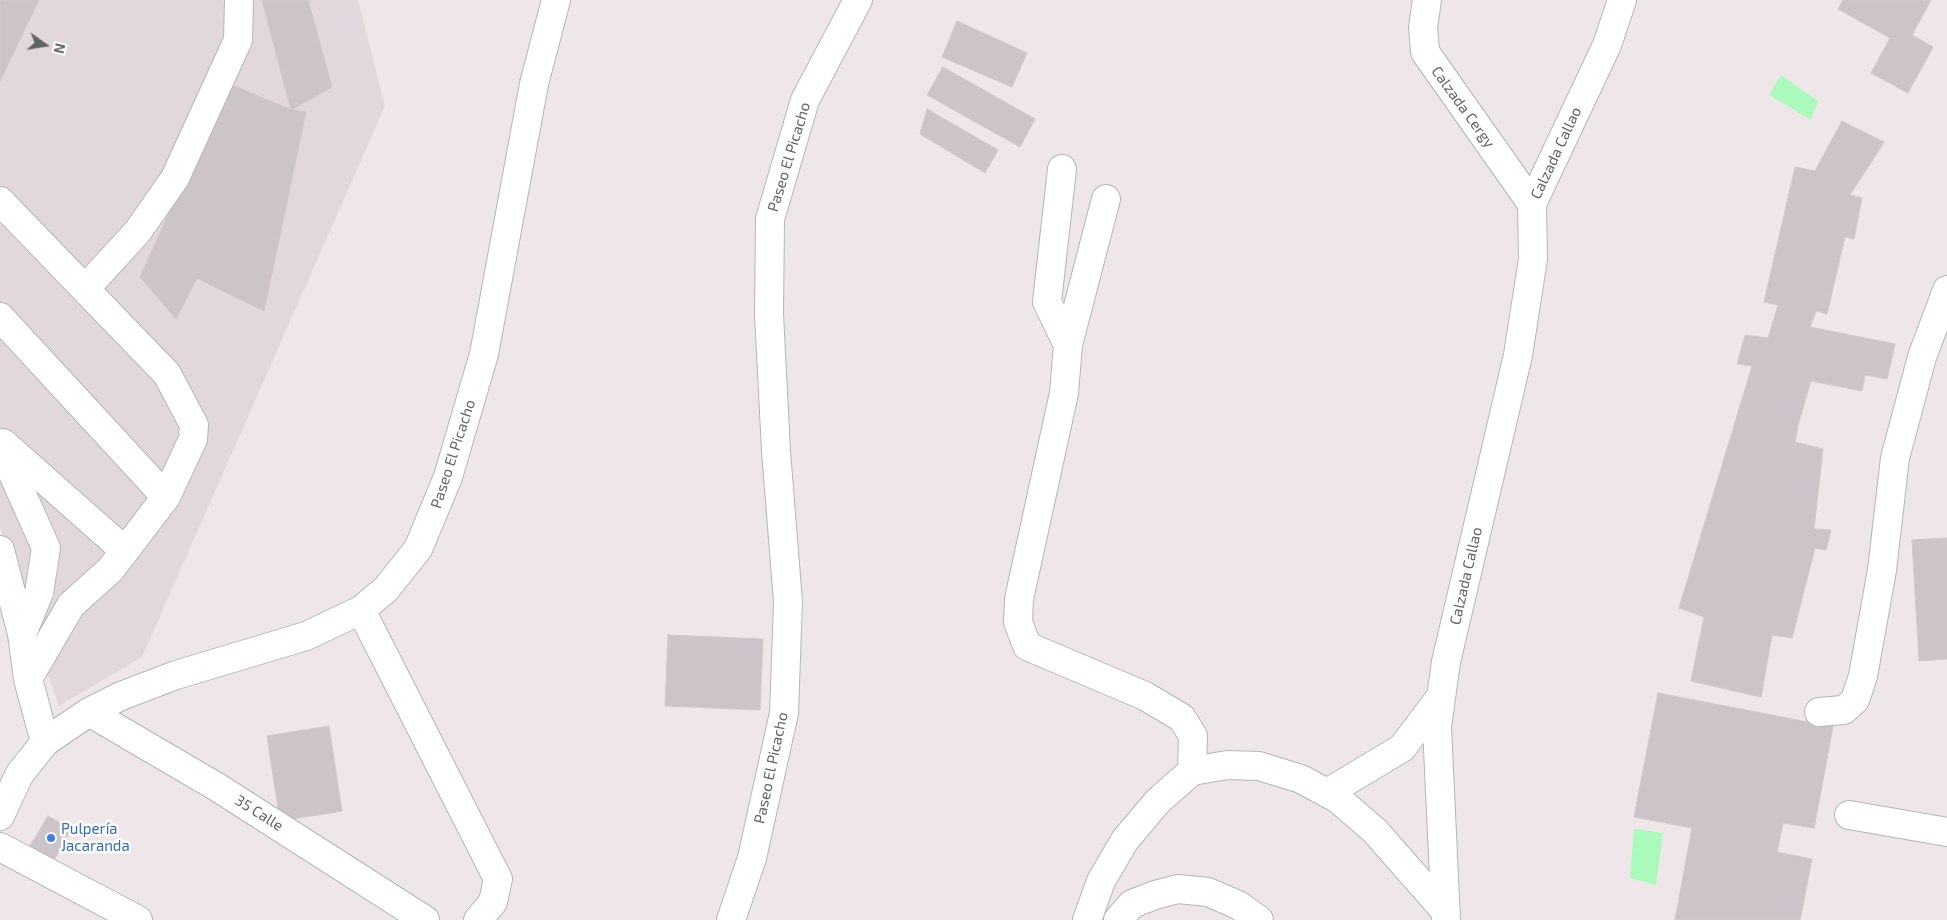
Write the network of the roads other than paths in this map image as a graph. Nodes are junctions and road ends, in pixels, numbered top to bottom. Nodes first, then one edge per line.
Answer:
1 (240, 0) edge
2 (556, 0) edge
3 (858, 0) edge
4 (1427, 0) edge
5 (1622, 0) edge
6 (1062, 169) dead end
7 (1106, 200) dead end
8 (0, 201) edge
9 (1532, 204) junction
10 (84, 289) junction
11 (1947, 290) edge
12 (0, 317) edge
13 (1068, 345) junction
14 (0, 440) edge
15 (0, 445) edge
16 (166, 497) junction
17 (0, 550) edge
18 (125, 551) junction
19 (361, 610) junction
20 (22, 634) junction
21 (28, 679) junction
22 (1441, 696) junction
23 (89, 712) junction
24 (1819, 712) dead end
25 (45, 742) junction
26 (1192, 771) junction
27 (1327, 792) junction
28 (1849, 815) dead end
29 (0, 816) edge
30 (1947, 832) edge
31 (0, 847) edge
32 (1446, 916) edge
33 (138, 920) edge
34 (425, 920) edge
35 (478, 920) edge
36 (731, 920) edge
37 (1087, 920) edge
38 (1118, 920) edge
39 (1259, 920) edge

1 - 10 street
2 - 19 street, Paseo El Picacho
3 - 36 street, Paseo El Picacho
4 - 9 street, Calzada Cergy
5 - 9 street, Calzada Callao
6 - 13 street
7 - 13 street
8 - 10 street
9 - 22 street, Calzada Callao
10 - 16 street
11 - 24 street
12 - 16 street
13 - 26 street
14 - 18 street
15 - 20 street
16 - 18 street
17 - 20 street
18 - 21 street
19 - 23 street, Paseo El Picacho
19 - 35 street
20 - 21 street
21 - 25 street
22 - 27 street, Calzada Callao
22 - 32 street
23 - 25 street, Paseo El Picacho
23 - 34 street, 35 Calle
25 - 29 street, Paseo El Picacho
26 - 27 street
26 - 37 street
27 - 32 street
28 - 30 street
31 - 33 street
38 - 39 street

